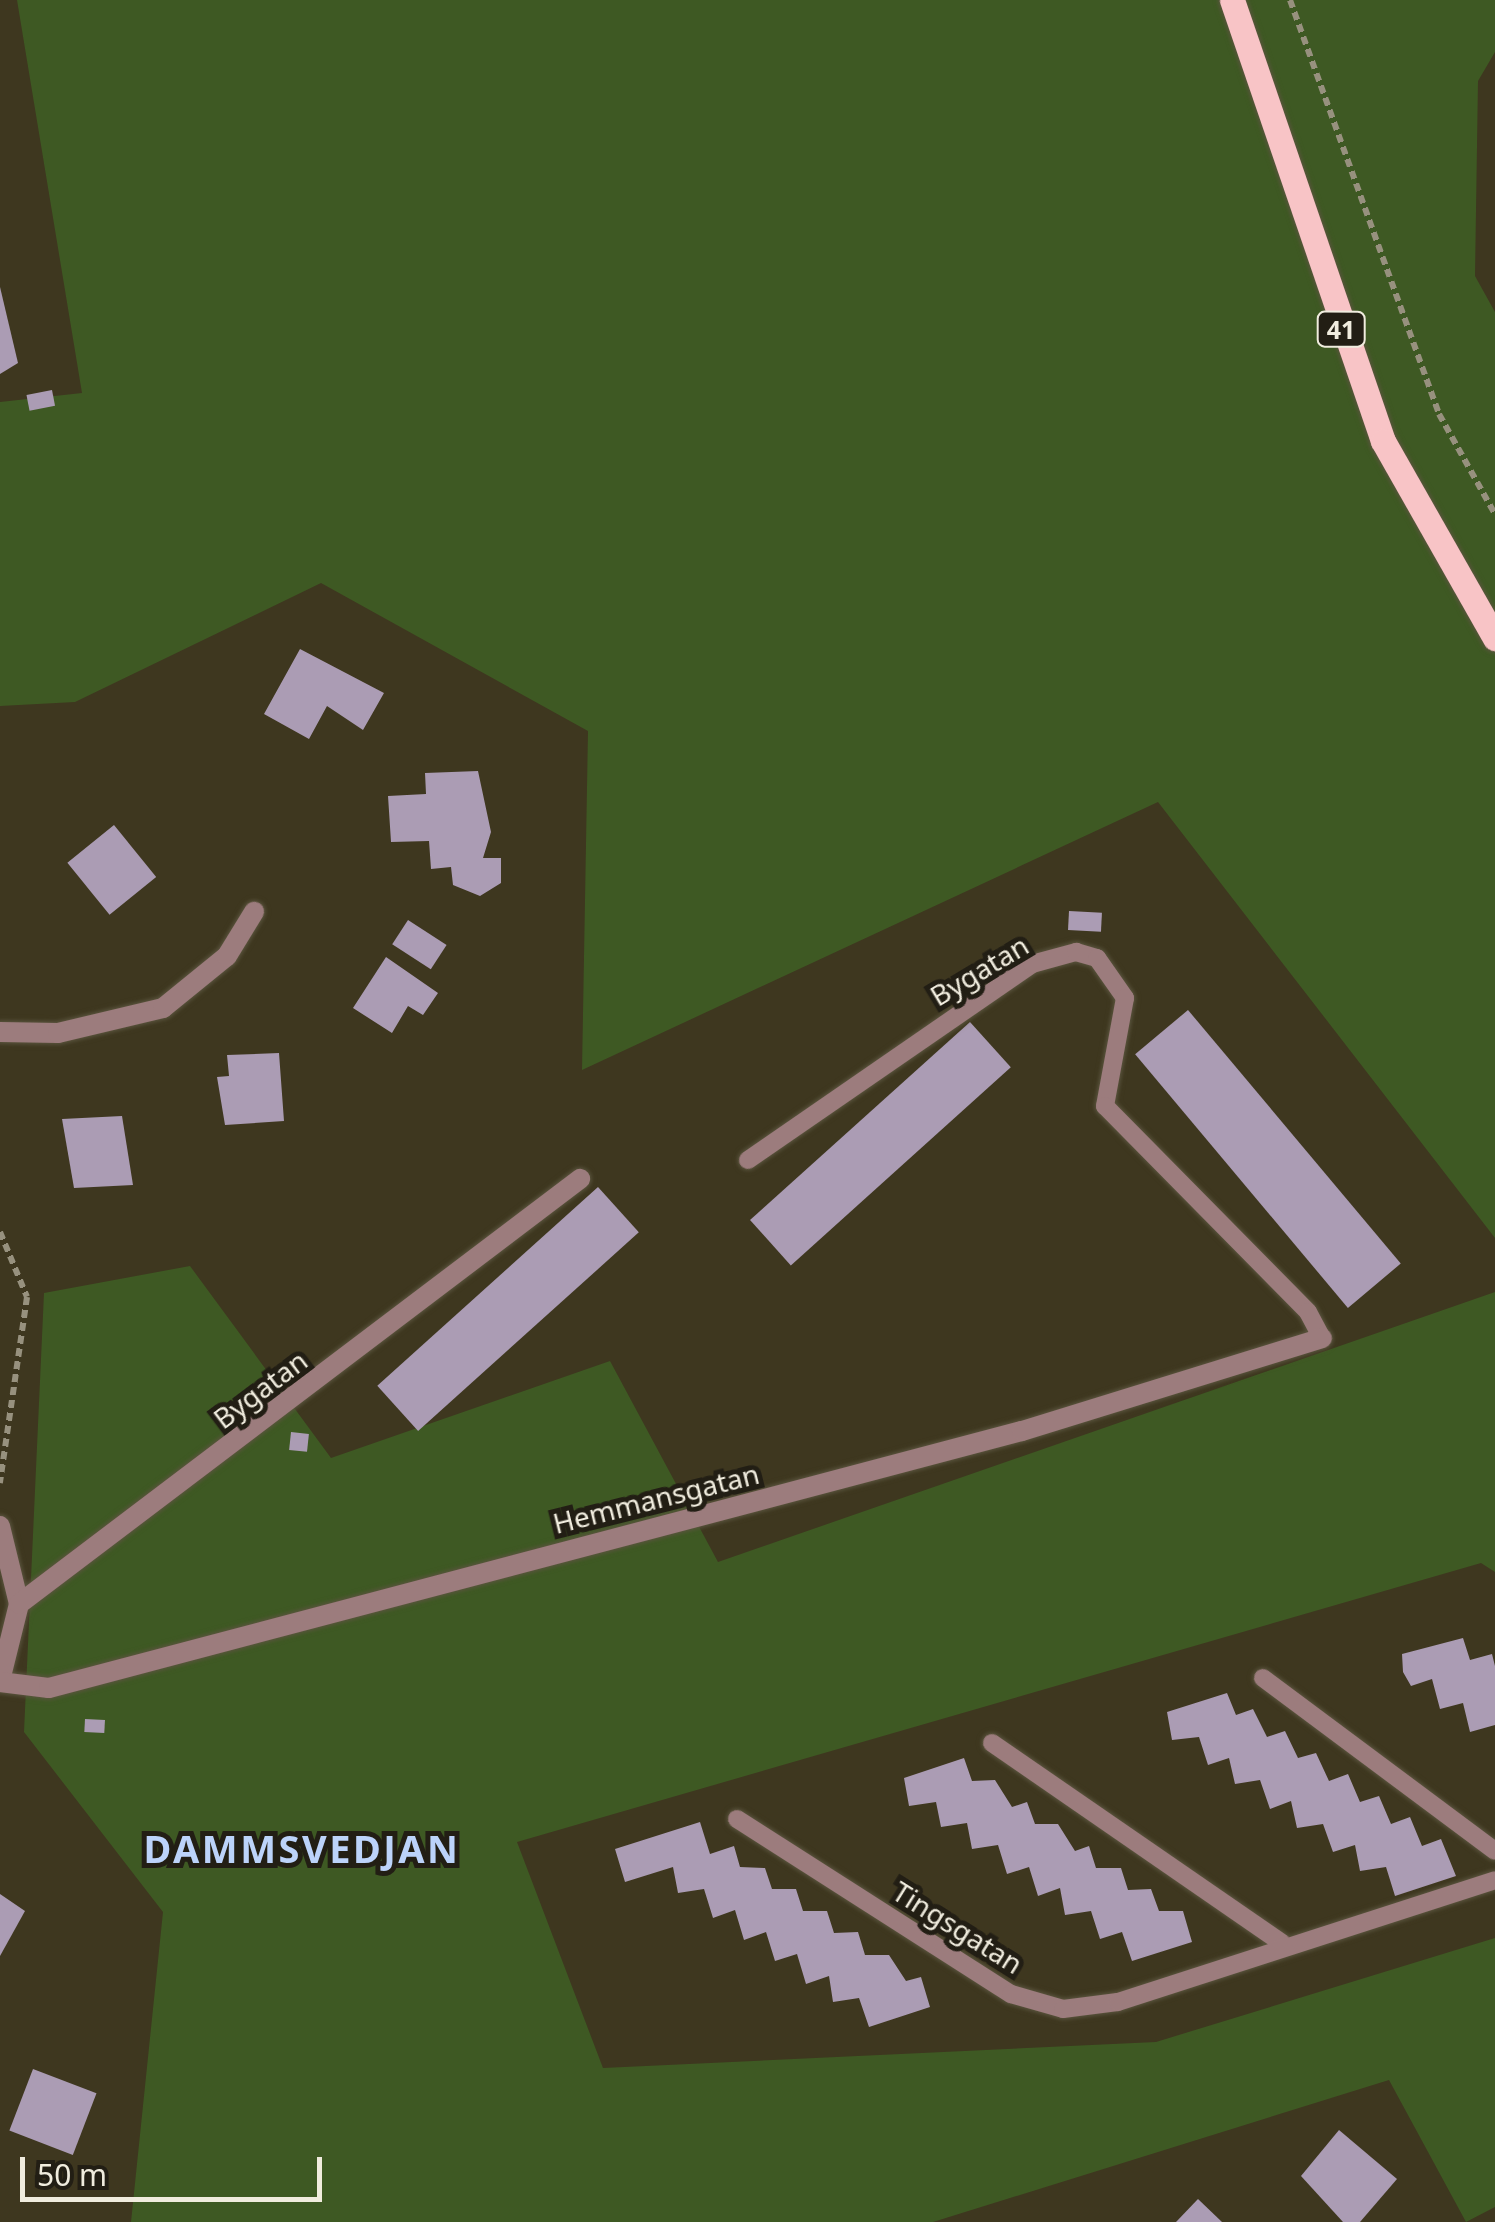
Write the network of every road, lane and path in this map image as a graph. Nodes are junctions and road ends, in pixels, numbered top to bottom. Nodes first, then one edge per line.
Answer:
1 (1232, 0) edge
2 (1290, 0) edge
3 (1495, 514) edge
4 (1495, 638) edge
5 (254, 912) dead end
6 (0, 1032) edge
7 (748, 1160) dead end
8 (580, 1179) dead end
9 (0, 1232) edge
10 (1322, 1338) joint
11 (0, 1483) edge
12 (0, 1526) edge
13 (19, 1604) junction
14 (1263, 1678) dead end
15 (0, 1682) edge
16 (992, 1743) dead end
17 (738, 1819) dead end
18 (1495, 1851) edge
19 (1495, 1880) edge
20 (1282, 1943) junction

1 - 4 main road, 41
2 - 3 path
5 - 6 street
7 - 10 lane, Bygatan
8 - 13 street, Bygatan
9 - 11 path
10 - 15 street, Hemmansgatan
12 - 13 street
13 - 15 street
14 - 18 lane
16 - 20 lane
17 - 20 lane, Tingsgatan
19 - 20 lane, Tingsgatan

